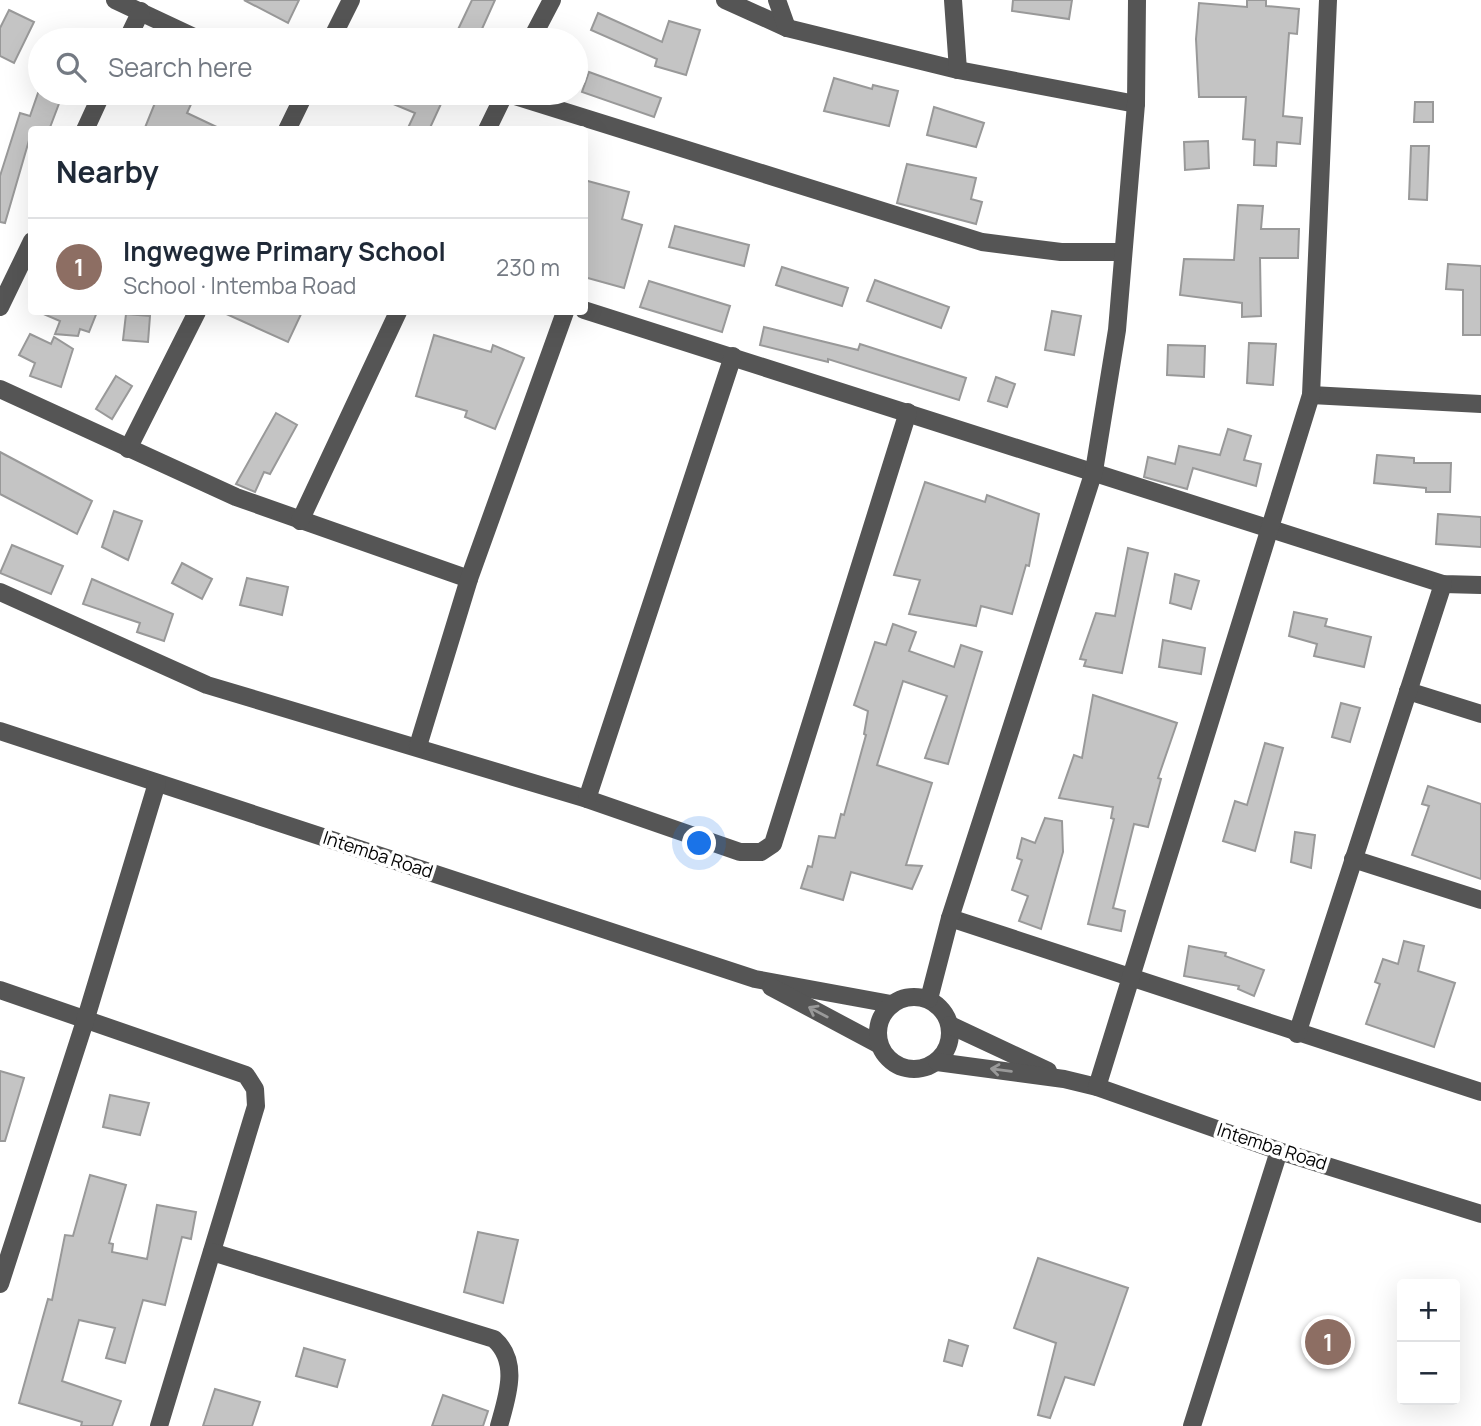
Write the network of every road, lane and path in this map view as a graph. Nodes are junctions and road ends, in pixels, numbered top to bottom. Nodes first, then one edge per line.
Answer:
1 (115, 0) edge
2 (351, 0) edge
3 (552, 0) edge
4 (725, 0) edge
5 (777, 0) edge
6 (953, 0) edge
7 (1138, 0) edge
8 (1328, 0) edge
9 (141, 12) junction
10 (133, 28) edge
11 (175, 28) edge
12 (337, 28) edge
13 (537, 28) edge
14 (787, 28) junction
15 (958, 70) junction
16 (1136, 104) junction
17 (96, 105) edge
18 (299, 105) edge
19 (499, 105) edge
20 (543, 105) edge
21 (87, 126) edge
22 (289, 126) edge
23 (489, 126) edge
24 (28, 249) edge
25 (1123, 252) junction
26 (0, 307) edge
27 (588, 311) edge
28 (195, 315) edge
29 (397, 315) edge
30 (564, 315) edge
31 (733, 356) junction
32 (0, 389) edge
33 (1311, 395) junction
34 (1481, 404) edge
35 (908, 412) junction
36 (128, 449) junction
37 (1094, 471) junction
38 (300, 522) junction
39 (1272, 528) junction
40 (469, 579) junction
41 (1443, 584) junction
42 (1481, 585) edge
43 (0, 592) edge
44 (1408, 691) junction
45 (1481, 714) edge
46 (0, 731) edge
47 (418, 746) junction
48 (157, 783) junction
49 (587, 799) junction
50 (1353, 859) junction
51 (1481, 900) edge
52 (950, 918) junction
53 (1133, 975) junction
54 (755, 979) junction
55 (0, 990) edge
56 (929, 999) junction
57 (891, 1004) junction
58 (86, 1018) junction
59 (950, 1025) junction
60 (1297, 1034) junction
61 (878, 1044) junction
62 (937, 1062) junction
63 (1064, 1079) junction
64 (1097, 1087) junction
65 (1481, 1092) edge
66 (1279, 1151) junction
67 (1481, 1214) edge
68 (212, 1252) junction
69 (0, 1284) edge
70 (159, 1426) edge
71 (499, 1426) edge
72 (1192, 1426) edge

1 - 9 street
2 - 12 street
3 - 13 street
4 - 14 street
5 - 14 street
6 - 15 street
7 - 16 street
8 - 33 street
9 - 10 street
9 - 11 street
14 - 15 street
15 - 16 street
16 - 25 street
17 - 21 street
18 - 22 street
19 - 23 street
20 - 25 street
24 - 26 street
25 - 37 street
27 - 31 street
28 - 36 street
29 - 38 street
30 - 40 street
31 - 35 street
31 - 49 street
32 - 36 street
33 - 34 street
33 - 39 street
35 - 37 street
35 - 49 street
36 - 38 street
37 - 39 street
37 - 52 street
38 - 40 street
39 - 41 street
39 - 53 street
40 - 47 street
41 - 42 street
41 - 44 street
43 - 47 street
44 - 45 street
44 - 50 street
46 - 48 street, Intemba Road
47 - 49 street
48 - 54 street, Intemba Road
48 - 58 street
50 - 51 street
50 - 60 street
52 - 53 street
52 - 56 street
53 - 60 street
53 - 64 street
54 - 57 street
61 -> 54 street
55 - 58 street
56 - 57 street
56 - 59 street
57 - 61 street
58 - 68 street
58 - 69 street
59 - 62 street
59 - 63 street
60 - 65 street
61 - 62 street
63 -> 62 street
63 - 64 street, Intemba Road
64 - 66 street, Intemba Road
66 - 67 street, Intemba Road
66 - 72 street
68 - 70 street
68 - 71 street

